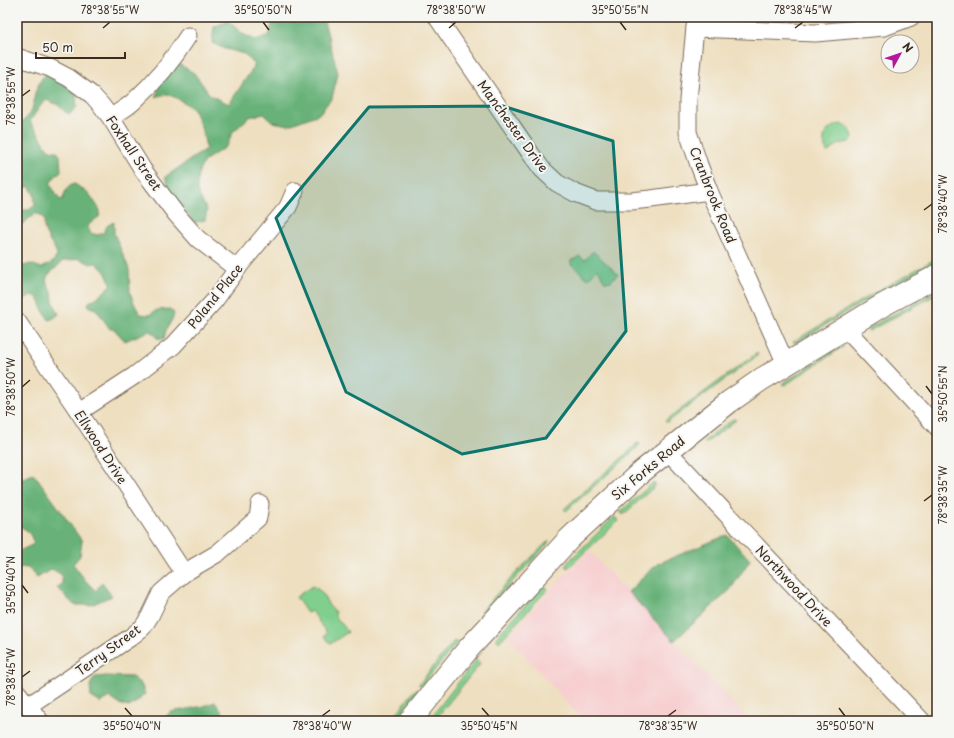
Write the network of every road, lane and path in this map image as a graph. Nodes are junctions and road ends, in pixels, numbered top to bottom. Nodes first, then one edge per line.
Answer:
1 (437, 17) edge
2 (911, 17) edge
3 (695, 23) edge
4 (188, 36) dead end
5 (17, 57) edge
6 (111, 118) junction
7 (295, 191) dead end
8 (709, 191) junction
9 (237, 269) junction
10 (937, 276) edge
11 (17, 321) edge
12 (845, 328) junction
13 (786, 364) junction
14 (79, 412) junction
15 (937, 427) edge
16 (667, 450) junction
17 (260, 504) dead end
18 (184, 573) junction
19 (17, 692) edge
20 (28, 706) junction
21 (40, 721) edge
22 (410, 721) edge
23 (922, 721) edge

1 - 8 street, Manchester Drive
2 - 3 street
3 - 8 street, Cranbrook Road
4 - 6 street
5 - 6 street, Foxhall Street
6 - 9 street, Foxhall Street
7 - 9 street, Poland Place
8 - 13 street, Cranbrook Road
9 - 14 street, Poland Place
10 - 12 main road, Six Forks Road
11 - 14 street, Ellwood Drive
12 - 13 main road, Six Forks Road
12 - 15 street
13 - 16 main road, Six Forks Road
14 - 18 street, Ellwood Drive
16 - 22 main road, Six Forks Road
16 - 23 street, Northwood Drive
17 - 18 street, Terry Street
18 - 20 street, Terry Street
19 - 20 street
20 - 21 street

